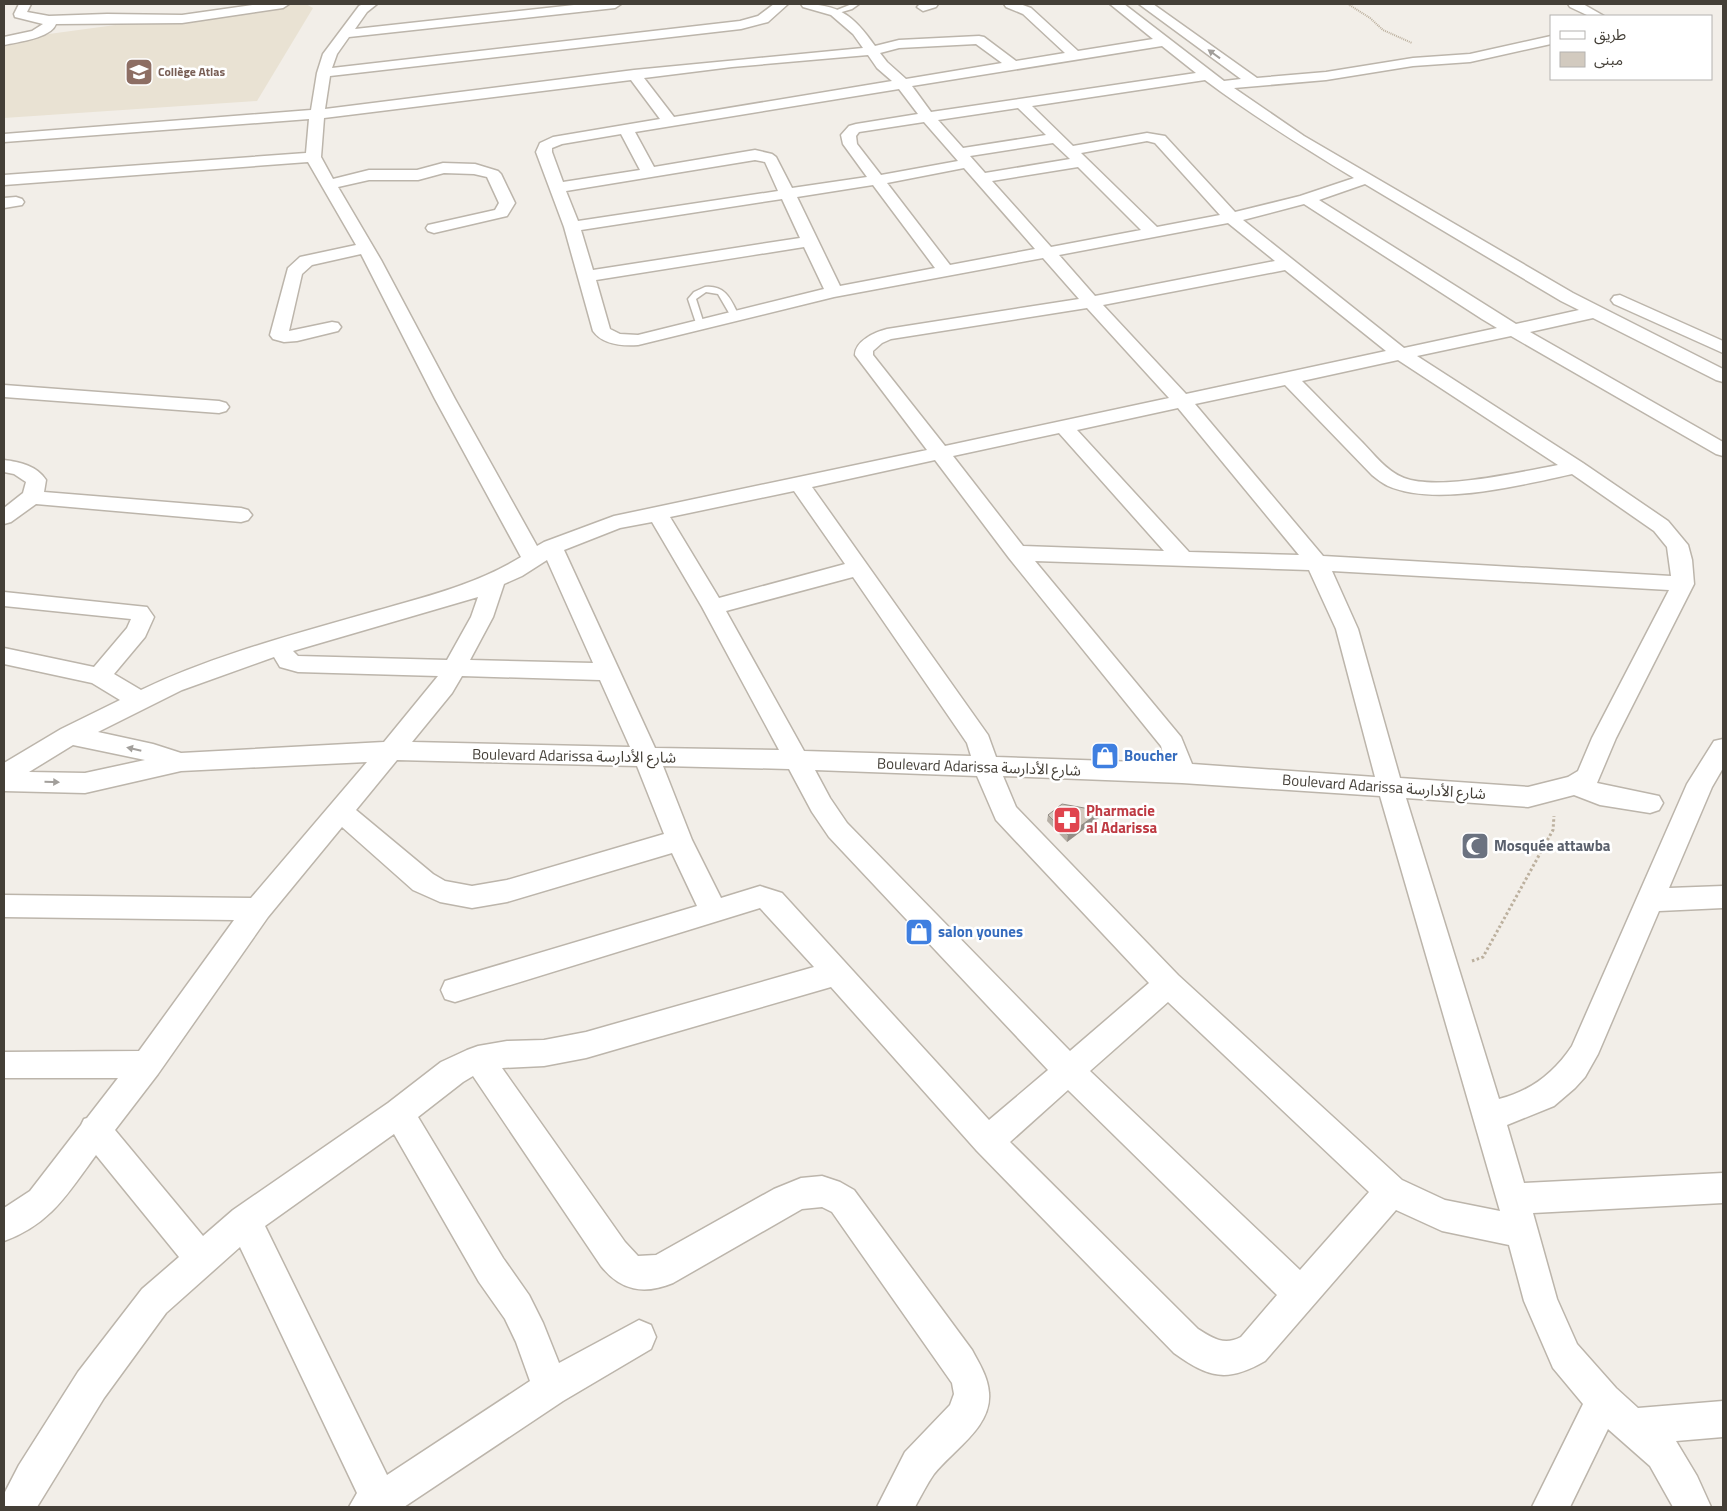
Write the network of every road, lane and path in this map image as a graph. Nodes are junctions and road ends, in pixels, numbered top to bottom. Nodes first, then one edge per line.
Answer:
1 (25, 4) edge
2 (179, 4) edge
3 (283, 4) edge
4 (371, 4) edge
5 (614, 4) edge
6 (782, 4) edge
7 (807, 4) edge
8 (856, 4) edge
9 (1010, 4) edge
10 (1116, 4) edge
11 (1145, 4) edge
12 (1348, 4) edge
13 (1574, 4) edge
14 (560, 9) junction
15 (835, 12) junction
16 (1596, 15) edge
17 (166, 18) junction
18 (49, 20) junction
19 (344, 34) junction
20 (571, 35) junction
21 (1550, 40) edge
22 (4, 41) edge
23 (1166, 41) junction
24 (871, 51) junction
25 (1076, 56) junction
26 (1429, 61) junction
27 (1014, 66) junction
28 (324, 73) junction
29 (634, 74) junction
30 (1215, 80) junction
31 (1254, 82) junction
32 (903, 84) junction
33 (1022, 104) junction
34 (318, 114) junction
35 (928, 118) junction
36 (670, 122) junction
37 (626, 129) junction
38 (4, 138) edge
39 (1057, 138) junction
40 (1070, 151) junction
41 (313, 157) junction
42 (964, 158) junction
43 (1082, 162) junction
44 (650, 172) junction
45 (982, 178) junction
46 (1366, 179) junction
47 (4, 180) edge
48 (877, 180) junction
49 (330, 184) junction
50 (558, 188) junction
51 (788, 194) junction
52 (1306, 199) junction
53 (1230, 218) junction
54 (572, 227) junction
55 (434, 228) dead end
56 (1154, 234) junction
57 (810, 242) junction
58 (366, 248) junction
59 (1048, 252) junction
60 (1288, 264) junction
61 (945, 270) junction
62 (586, 276) junction
63 (834, 292) junction
64 (1620, 300) dead end
65 (1091, 302) junction
66 (1596, 312) junction
67 (734, 316) junction
68 (700, 324) junction
69 (332, 327) dead end
70 (1516, 329) junction
71 (1723, 348) edge
72 (1401, 354) junction
73 (1723, 376) edge
74 (1290, 379) junction
75 (4, 390) edge
76 (1183, 402) junction
77 (219, 407) dead end
78 (1064, 427) junction
79 (1723, 450) edge
80 (938, 454) junction
81 (4, 466) edge
82 (1576, 467) junction
83 (798, 483) junction
84 (32, 497) junction
85 (657, 512) junction
86 (241, 515) dead end
87 (4, 517) edge
88 (542, 553) junction
89 (1017, 553) junction
90 (1183, 558) junction
91 (1317, 563) junction
92 (858, 568) junction
93 (494, 581) junction
94 (1682, 584) junction
95 (4, 599) edge
96 (713, 607) junction
97 (279, 646) junction
98 (4, 656) edge
99 (455, 669) junction
100 (609, 672) junction
101 (99, 676) junction
102 (139, 700) junction
103 (70, 735) junction
104 (1723, 748) edge
105 (391, 751) junction
106 (647, 758) junction
107 (796, 760) junction
108 (181, 762) junction
109 (986, 767) junction
110 (1182, 773) junction
111 (4, 775) edge
112 (4, 781) edge
113 (1390, 787) junction
114 (1565, 789) junction
115 (1650, 803) dead end
116 (339, 810) junction
117 (680, 840) junction
118 (1723, 897) edge
119 (1649, 900) junction
120 (4, 906) edge
121 (258, 909) junction
122 (714, 912) junction
123 (1446, 972) junction
124 (836, 973) junction
125 (1168, 984) junction
126 (455, 990) dead end
127 (478, 1059) junction
128 (147, 1064) junction
129 (4, 1065) edge
130 (1069, 1071) junction
131 (399, 1113) junction
132 (1489, 1116) junction
133 (95, 1130) junction
134 (988, 1141) junction
135 (1723, 1188) edge
136 (1391, 1191) junction
137 (1512, 1199) junction
138 (245, 1221) junction
139 (4, 1225) edge
140 (1521, 1232) junction
141 (201, 1259) junction
142 (1301, 1295) junction
143 (639, 1337) dead end
144 (550, 1388) junction
145 (1603, 1401) junction
146 (1723, 1420) edge
147 (1633, 1426) junction
148 (374, 1504) edge
149 (16, 1507) edge
150 (896, 1507) edge
151 (1551, 1507) edge
152 (1692, 1507) edge

1 - 18 street
2 - 17 street
3 - 17 street
4 - 19 street
5 - 14 street
6 - 20 street
7 - 15 street
8 - 15 lane
9 - 25 street
10 - 23 street
31 -> 11 street
12 - 26 path
13 - 16 street
14 - 19 street
14 - 20 street
15 - 24 street
17 - 18 street
18 - 22 street
19 - 28 street
20 - 28 street
21 - 26 street
23 - 25 street
23 - 30 street
24 - 27 street
24 - 29 street
24 - 32 street
25 - 27 street
26 - 31 street
27 - 32 street
28 - 34 street
29 - 34 street
29 - 36 street
30 - 31 street
30 - 33 street
30 - 46 street
32 - 35 street
32 - 36 street
33 - 35 street
33 - 39 street
34 - 38 street
34 - 41 street
35 - 42 street
35 - 48 street
36 - 37 street
37 - 44 street
37 - 50 street
39 - 40 street
39 - 42 street
40 - 43 street
40 - 53 street
41 - 47 street
41 - 49 street
42 - 45 street
42 - 48 street
43 - 45 street
43 - 56 street
44 - 50 street
44 - 51 street
45 - 59 street
46 - 52 street
46 - 66 street
48 - 51 street
48 - 61 street
49 - 55 street
49 - 58 street
50 - 54 street
51 - 54 street
51 - 57 street
52 - 53 street
52 - 70 street
53 - 56 street
53 - 60 street
54 - 62 street
56 - 59 street
57 - 62 street
57 - 63 street
58 - 69 street
58 - 88 street
59 - 61 street
59 - 65 street
60 - 65 street
60 - 72 street
61 - 63 street
62 - 68 street
63 - 67 street
64 - 71 street
65 - 76 street
65 - 80 street
66 - 70 street
66 - 73 street
67 - 68 street
67 - 68 lane
70 - 72 street
70 - 79 street
72 - 74 street
72 - 82 street
74 - 76 street
74 - 82 street
75 - 77 street
76 - 78 street
76 - 91 street
78 - 80 street
78 - 90 street
80 - 83 street
80 - 89 street
81 - 84 street
82 - 94 street
83 - 85 street
83 - 92 street
84 - 86 street
84 - 87 street
85 - 88 street
85 - 96 street
88 - 93 street
88 - 100 street
89 - 90 street
89 - 110 street
90 - 91 street
91 - 94 street
91 - 113 street
92 - 96 street
92 - 109 street
93 - 97 street
93 - 99 street
94 - 114 street
95 - 101 street
96 - 107 street
97 - 99 street
97 - 102 street
98 - 101 street
99 - 100 street
99 - 105 street
100 - 106 street
101 - 102 street
102 - 103 street
108 -> 103 street, Boulevard Adarissa شارع الأدارسة
103 - 111 street
104 - 119 street
105 - 106 street, Boulevard Adarissa شارع الأدارسة
105 - 108 street, Boulevard Adarissa شارع الأدارسة
105 - 116 street
106 - 107 street, Boulevard Adarissa شارع الأدارسة
106 - 117 street
107 - 109 street, Boulevard Adarissa شارع الأدارسة
107 - 130 street
112 -> 108 street, Boulevard Adarissa شارع الأدارسة
109 - 110 street, Boulevard Adarissa شارع الأدارسة
109 - 125 street
110 - 113 street, Boulevard Adarissa شارع الأدارسة
113 - 114 street, Boulevard Adarissa شارع الأدارسة
113 - 123 street
114 - 115 street
114 - 123 path
116 - 117 street
116 - 121 street
117 - 122 street
118 - 119 street
119 - 132 street
120 - 121 street
121 - 128 street
122 - 124 street
122 - 126 street
123 - 132 street
124 - 127 street
124 - 134 street
125 - 130 street
125 - 136 street
127 - 131 street
127 - 150 street
128 - 129 street
128 - 133 street
130 - 134 street
130 - 142 street
131 - 138 street
131 - 144 street
132 - 137 street
133 - 139 street
133 - 141 street
134 - 142 street
135 - 137 street
136 - 140 street
136 - 142 street
137 - 140 street
138 - 141 street
138 - 148 street
140 - 145 street
141 - 149 street
143 - 144 street
144 - 148 street
145 - 147 street
145 - 151 street
146 - 147 street
147 - 152 street

